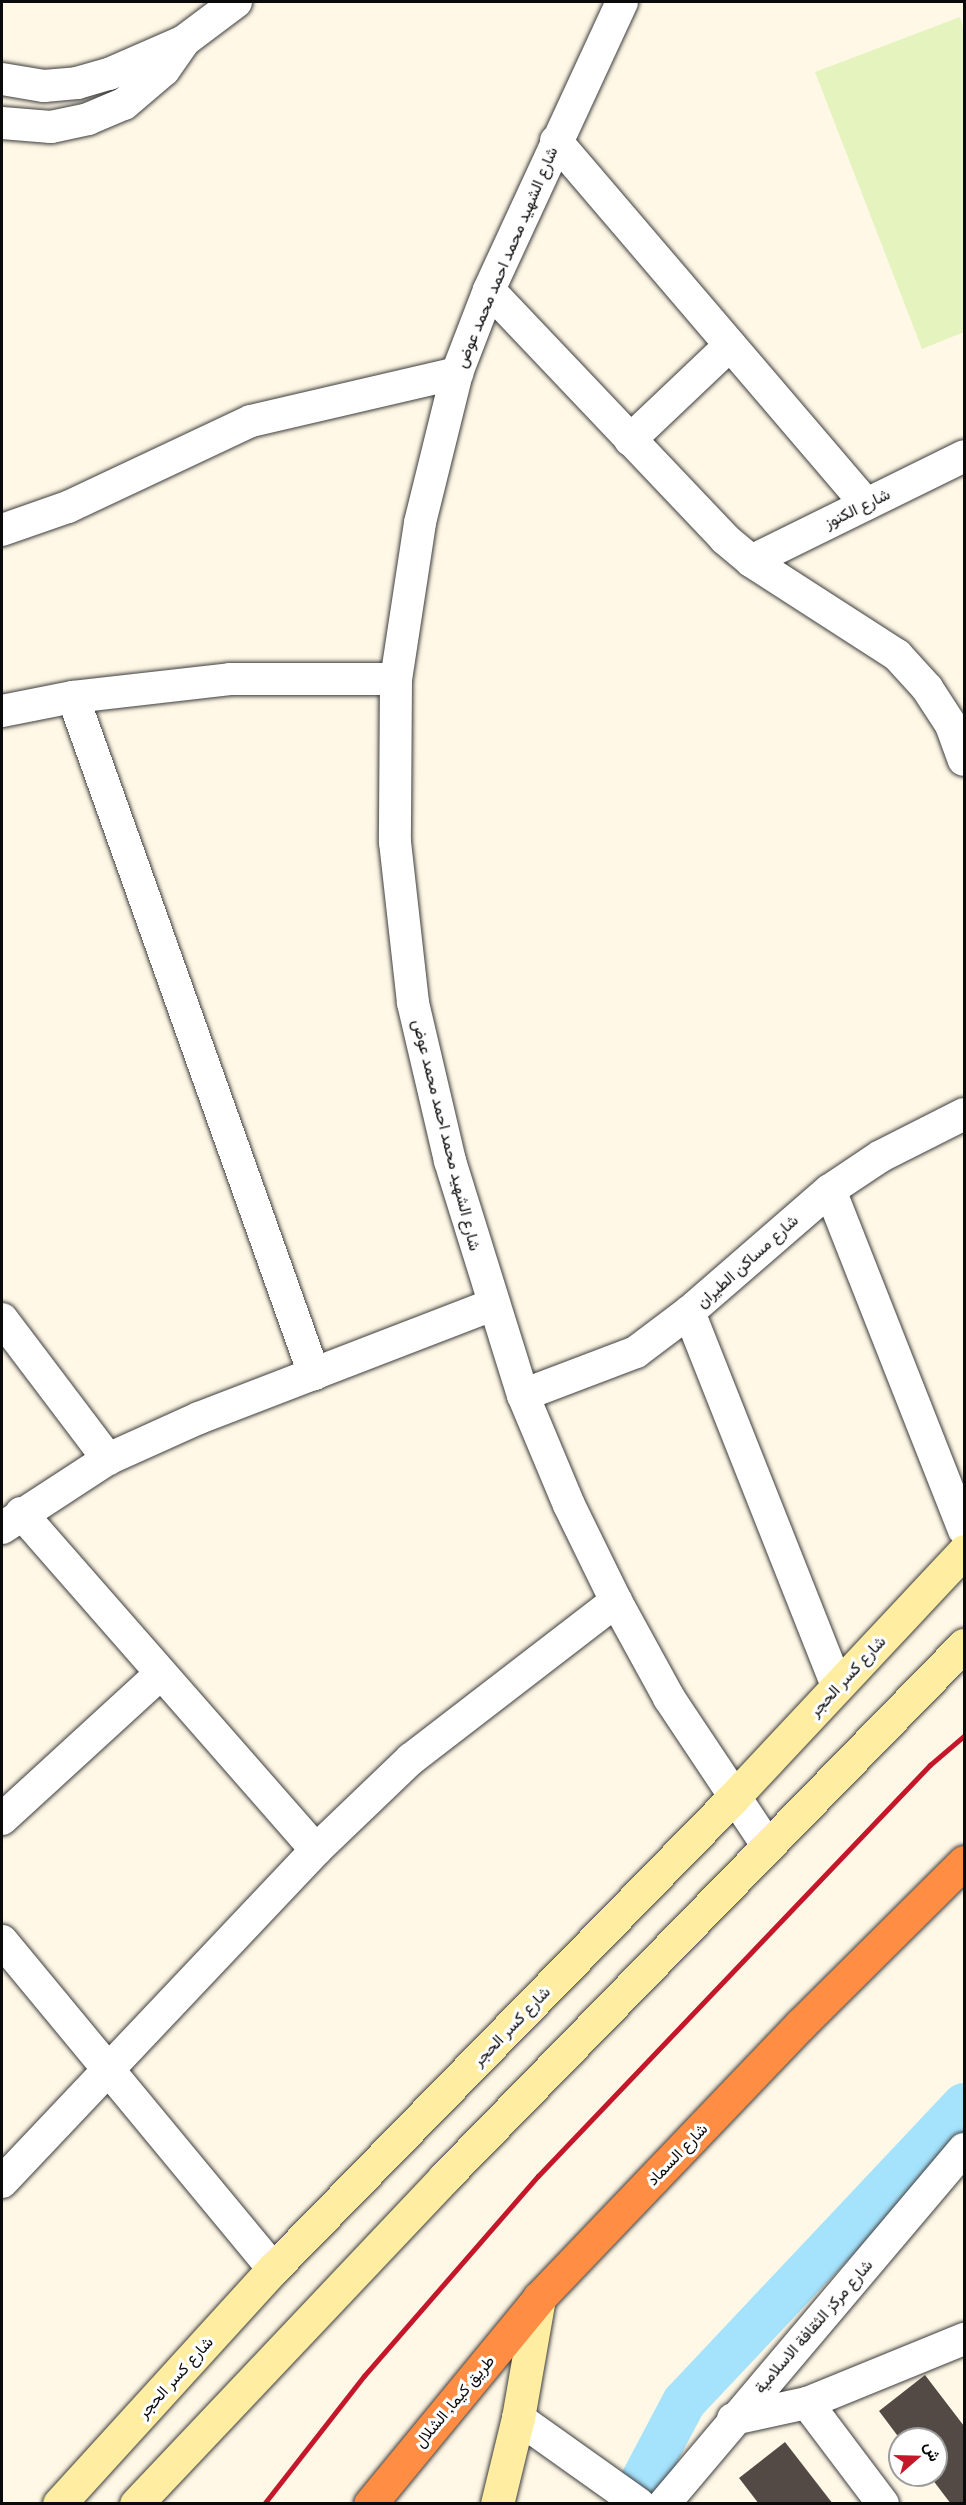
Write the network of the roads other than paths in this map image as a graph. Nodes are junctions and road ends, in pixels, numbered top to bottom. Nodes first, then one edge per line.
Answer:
1 (236, 2) edge
2 (622, 2) edge
3 (184, 41) junction
4 (2, 79) edge
5 (2, 123) edge
6 (556, 141) junction
7 (489, 290) junction
8 (730, 345) junction
9 (457, 373) junction
10 (630, 440) junction
11 (959, 468) edge
12 (866, 504) junction
13 (2, 530) edge
14 (751, 561) junction
15 (396, 679) junction
16 (73, 697) junction
17 (2, 711) edge
18 (964, 759) edge
19 (964, 1114) edge
20 (830, 1190) junction
21 (492, 1305) junction
22 (689, 1312) junction
23 (2, 1319) edge
24 (314, 1374) junction
25 (523, 1395) junction
26 (108, 1459) junction
27 (11, 1521) edge
28 (964, 1530) edge
29 (964, 1551) edge
30 (616, 1601) junction
31 (964, 1646) edge
32 (159, 1675) junction
33 (837, 1686) junction
34 (733, 1798) junction
35 (2, 1819) edge
36 (767, 1845) junction
37 (316, 1850) junction
38 (964, 1862) edge
39 (2, 1941) edge
40 (110, 2071) junction
41 (964, 2149) edge
42 (2, 2182) edge
43 (273, 2269) junction
44 (539, 2298) junction
45 (961, 2347) edge
46 (807, 2403) junction
47 (518, 2418) junction
48 (733, 2419) junction
49 (59, 2504) edge
50 (136, 2504) edge
51 (370, 2504) edge
52 (496, 2504) edge
53 (639, 2504) edge
54 (664, 2504) edge
55 (883, 2504) edge

1 - 3 street
2 - 6 street, شارع الشهيد محمد احمد محمد عوض
3 - 4 street
3 - 5 street
6 - 7 street, شارع الشهيد محمد احمد محمد عوض
6 - 8 street
7 - 9 street, شارع الشهيد محمد احمد محمد عوض
7 - 10 street
8 - 10 street
8 - 12 street
9 - 13 street
9 - 15 street, شارع الشهيد محمد احمد محمد عوض
10 - 14 street
11 - 12 street, شارع الكنوز
12 - 14 street, شارع الكنوز
14 - 18 street
15 - 16 street
15 - 21 street, شارع الشهيد محمد احمد محمد عوض
16 - 17 street
16 - 24 street
19 - 20 street, شارع مساكن الطيران
20 - 22 street, شارع مساكن الطيران
20 - 28 street
21 - 24 street
21 - 25 street, شارع الشهيد محمد احمد محمد عوض
22 - 25 street, شارع مساكن الطيران
22 - 33 street
23 - 26 street
24 - 26 street
25 - 30 street, شارع الشهيد محمد احمد محمد عوض
26 - 27 street
27 - 32 street
29 - 33 main road, شارع كسر الحجر
30 - 34 street, شارع الشهيد محمد احمد محمد عوض
30 - 37 street
31 - 36 main road
32 - 35 street
32 - 37 street
33 - 34 main road, شارع كسر الحجر
34 - 36 street, شارع الشهيد محمد احمد محمد عوض
34 - 43 main road, شارع كسر الحجر
36 - 50 main road
37 - 40 street
38 - 44 highway, شارع السماد
39 - 40 street
40 - 42 street
40 - 43 street
41 - 48 street, شارع مركز الثقافة الاسلامية
43 - 49 main road, شارع كسر الحجر
44 - 47 main road
44 - 51 highway, طريق كيما, الشلال
45 - 46 street
46 - 48 street
46 - 55 street
47 - 52 main road
47 - 53 street
48 - 54 street, شارع مركز الثقافة الاسلامية

